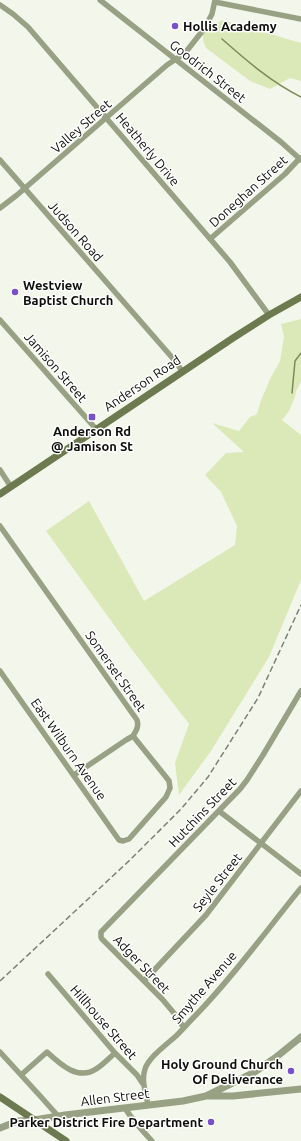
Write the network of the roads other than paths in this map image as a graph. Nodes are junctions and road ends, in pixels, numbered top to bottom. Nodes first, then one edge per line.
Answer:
1 (100, 0) edge
2 (215, 1) edge
3 (0, 5) edge
4 (301, 18) edge
5 (176, 60) junction
6 (107, 118) junction
7 (300, 159) edge
8 (0, 160) edge
9 (25, 189) junction
10 (0, 208) edge
11 (210, 239) junction
12 (301, 297) edge
13 (269, 315) junction
14 (0, 320) edge
15 (182, 371) junction
16 (96, 429) junction
17 (0, 470) edge
18 (11, 487) junction
19 (0, 494) edge
20 (0, 526) edge
21 (0, 671) edge
22 (301, 691) edge
23 (133, 736) junction
24 (74, 775) junction
25 (301, 791) edge
26 (219, 811) junction
27 (261, 843) junction
28 (301, 874) edge
29 (301, 888) edge
30 (101, 934) joint
31 (48, 974) dead end
32 (144, 981) junction
33 (183, 1027) junction
34 (301, 1038) edge
35 (0, 1052) edge
36 (115, 1054) junction
37 (21, 1075) junction
38 (144, 1084) junction
39 (301, 1089) edge
40 (206, 1096) junction
41 (0, 1097) edge
42 (148, 1104) junction
43 (125, 1108) junction
44 (58, 1116) junction
45 (34, 1120) junction
46 (0, 1128) edge
47 (66, 1141) edge
48 (152, 1141) edge

1 - 5 street, Goodrich Street
2 - 4 street
2 - 5 street, Valley Street
3 - 6 street, Heatherly Drive
5 - 6 street, Valley Street
5 - 7 street, Goodrich Street
6 - 9 street, Valley Street
6 - 11 street, Heatherly Drive
7 - 11 street, Doneghan Street
8 - 9 street, Judson Road
9 - 10 street, Valley Street
9 - 15 street, Judson Road
11 - 13 street, Heatherly Drive
12 - 13 main road, Anderson Road
13 - 15 main road, Anderson Road
14 - 16 street, Jamison Street
15 - 16 main road, Anderson Road
16 - 18 main road, Anderson Road
17 - 18 street
18 - 19 main road, Anderson Road
20 - 23 street, Somerset Street
21 - 24 street, East Wilburn Avenue
22 - 26 street, Hutchins Street
23 - 24 street
23 - 24 street, East Wilburn Avenue
25 - 27 street, Seyle Street
26 - 27 street
26 - 30 street, Hutchins Street
27 - 28 street
27 - 32 street, Seyle Street
29 - 33 street, Smythe Avenue
30 - 32 street, Adger Street
31 - 36 street, Hillhouse Street
32 - 33 street, Adger Street
33 - 38 street, Smythe Avenue
34 - 40 street, Allen Street
35 - 37 street
36 - 37 street
36 - 38 street, Hillhouse Street
37 - 44 street
38 - 42 street, Smythe Avenue
39 - 40 street
40 - 42 street, Allen Street
41 - 45 main road
42 - 43 street, Allen Street
43 - 44 street, Allen Street
43 - 48 street
44 - 45 street, Allen Street
45 - 46 street, Allen Street
45 - 47 main road

